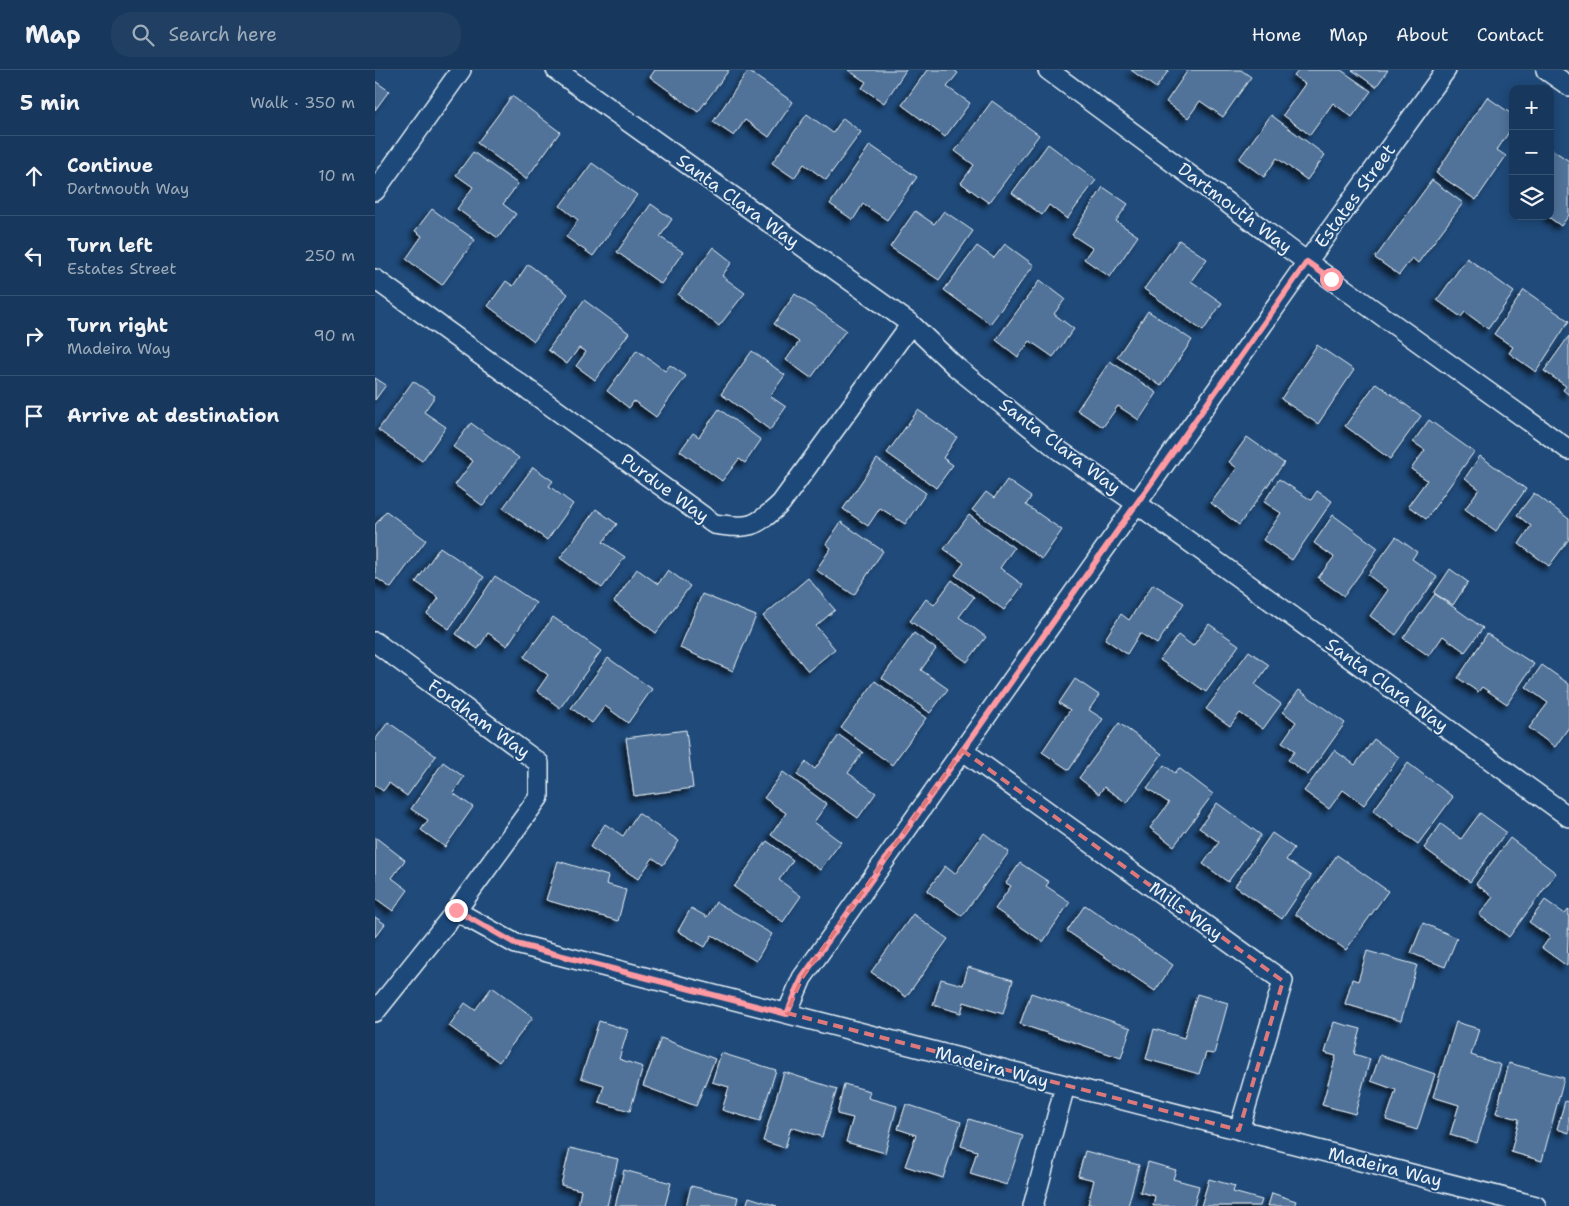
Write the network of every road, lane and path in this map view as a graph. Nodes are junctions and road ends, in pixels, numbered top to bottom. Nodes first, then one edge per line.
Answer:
1 (461, 70) edge
2 (555, 70) edge
3 (1048, 70) edge
4 (1446, 70) edge
5 (1546, 70) edge
6 (1569, 86) edge
7 (375, 191) edge
8 (1307, 262) junction
9 (375, 279) edge
10 (911, 324) junction
11 (1569, 450) edge
12 (1136, 503) junction
13 (375, 642) edge
14 (963, 750) junction
15 (1569, 817) edge
16 (456, 910) junction
17 (375, 1012) edge
18 (787, 1014) junction
19 (1065, 1086) junction
20 (1239, 1130) junction
21 (1033, 1206) edge
22 (1536, 1206) edge

1 - 7 street
2 - 10 street, Santa Clara Way
3 - 8 street, Dartmouth Way
4 - 8 street, Estates Street
5 - 6 street
8 - 11 street, Dartmouth Way
8 - 12 street, Estates Street
9 - 10 street, Purdue Way
10 - 12 street, Santa Clara Way
12 - 14 street, Estates Street
12 - 15 street, Santa Clara Way
13 - 16 street, Fordham Way
14 - 18 street, Estates Street
14 - 20 street, Mills Way
16 - 17 street
16 - 18 street, Madeira Way
18 - 19 street, Madeira Way
19 - 20 street, Madeira Way
19 - 21 street
20 - 22 street, Madeira Way

